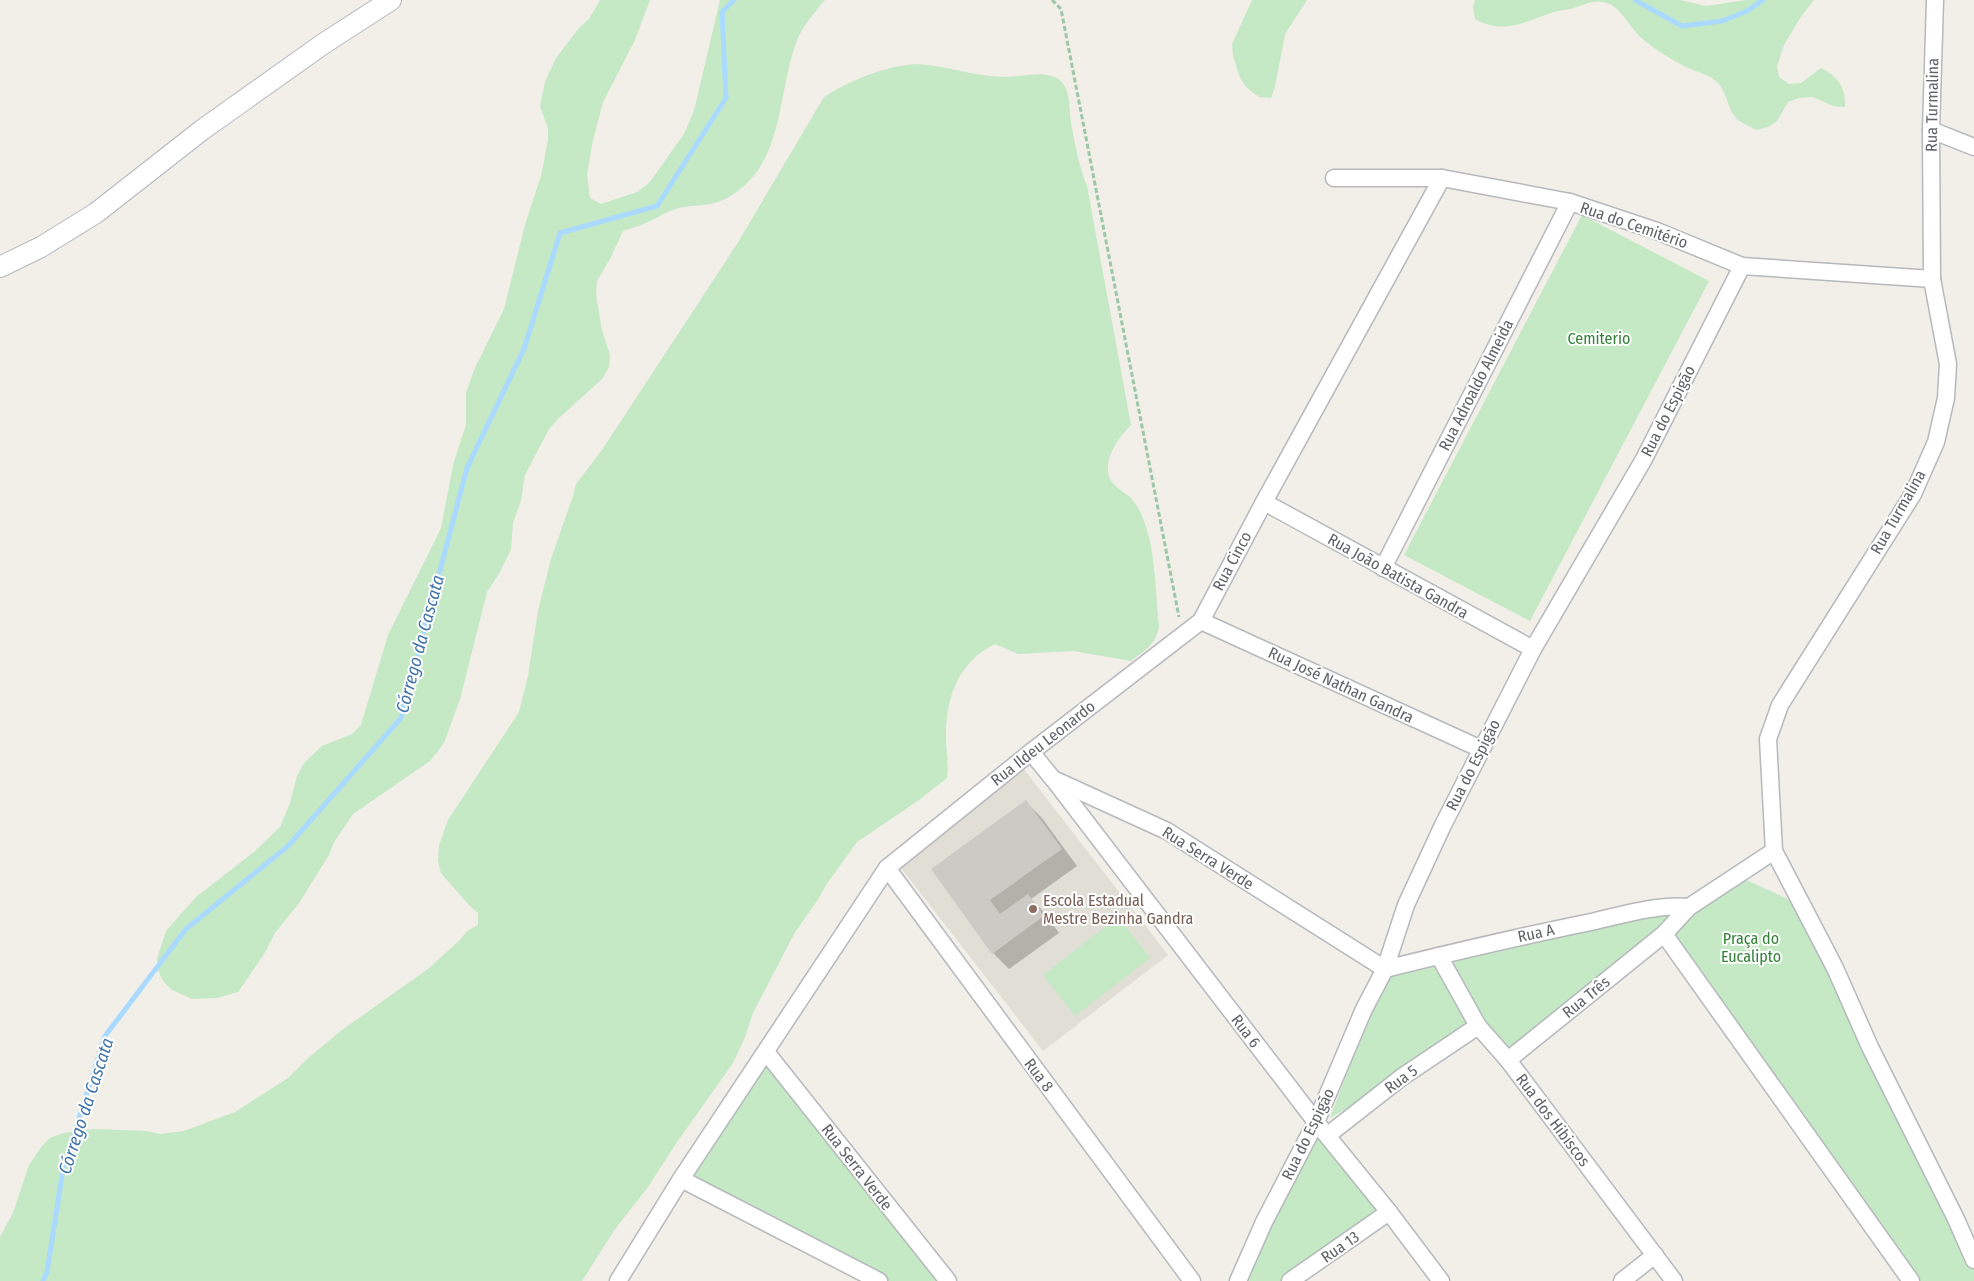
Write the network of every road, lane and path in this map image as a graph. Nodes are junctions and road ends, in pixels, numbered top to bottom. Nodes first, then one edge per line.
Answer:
1 (391, 0) edge
2 (1052, 0) edge
3 (1934, 0) edge
4 (1931, 130) junction
5 (1974, 147) edge
6 (1334, 178) dead end
7 (1442, 178) junction
8 (1570, 202) junction
9 (1742, 266) junction
10 (0, 267) edge
11 (1932, 279) junction
12 (1264, 502) junction
13 (1383, 568) junction
14 (1201, 621) junction
15 (1182, 635) junction
16 (1533, 649) junction
17 (1481, 749) junction
18 (1031, 752) junction
19 (1053, 779) junction
20 (1774, 851) junction
21 (887, 868) junction
22 (1689, 907) junction
23 (1664, 934) junction
24 (1439, 956) junction
25 (1385, 970) junction
26 (1478, 1026) junction
27 (766, 1052) junction
28 (1508, 1060) junction
29 (1316, 1122) junction
30 (1328, 1135) junction
31 (681, 1179) junction
32 (1389, 1212) junction
33 (1655, 1255) junction
34 (1974, 1260) edge
35 (618, 1281) edge
36 (879, 1281) edge
37 (948, 1281) edge
38 (1192, 1281) edge
39 (1238, 1281) edge
40 (1290, 1281) edge
41 (1441, 1281) edge
42 (1622, 1281) edge
43 (1674, 1281) edge
44 (1911, 1281) edge

1 - 10 street
2 - 15 path
3 - 4 street, Rua Turmalina
4 - 5 street
4 - 11 street, Rua Turmalina
6 - 7 street, Rua do Cemitério
7 - 8 street, Rua do Cemitério
7 - 12 street, Rua Cinco
8 - 9 street, Rua do Cemitério
8 - 13 street, Rua Adroaldo Almeida
9 - 11 street, Rua do Cemitério
9 - 16 street, Rua do Espigão
11 - 20 street, Rua Turmalina
12 - 13 street, Rua João Batista Gandra
12 - 14 street, Rua Cinco
13 - 16 street, Rua João Batista Gandra
14 - 15 street, Rua Ildeu Leonardo
14 - 17 street, Rua José Nathan Gandra
15 - 18 street, Rua Ildeu Leonardo
16 - 17 street, Rua do Espigão
17 - 25 street, Rua do Espigão
18 - 19 street, Rua Serra Verde
18 - 21 street, Rua Ildeu Leonardo
19 - 25 street, Rua Serra Verde
19 - 29 street, Rua 6
20 - 22 street
20 - 34 street
21 - 27 street, Rua Ildeu Leonardo
21 - 38 street, Rua 8
22 - 23 street
22 - 24 street, Rua A
23 - 28 street, Rua Três
23 - 44 street
24 - 25 street, Rua A
24 - 26 street, Rua dos Hibiscos
25 - 29 street, Rua do Espigão
26 - 28 street, Rua dos Hibiscos
26 - 30 street, Rua 5
27 - 31 street, Rua Ildeu Leonardo
27 - 37 street, Rua Serra Verde
28 - 33 street, Rua dos Hibiscos
29 - 30 street, Rua 6
29 - 39 street, Rua do Espigão
30 - 32 street, Rua 6
31 - 35 street, Rua Ildeu Leonardo
31 - 36 street
32 - 40 street, Rua 13
32 - 41 street, Rua 6
33 - 42 street
33 - 43 street, Rua dos Hibiscos

